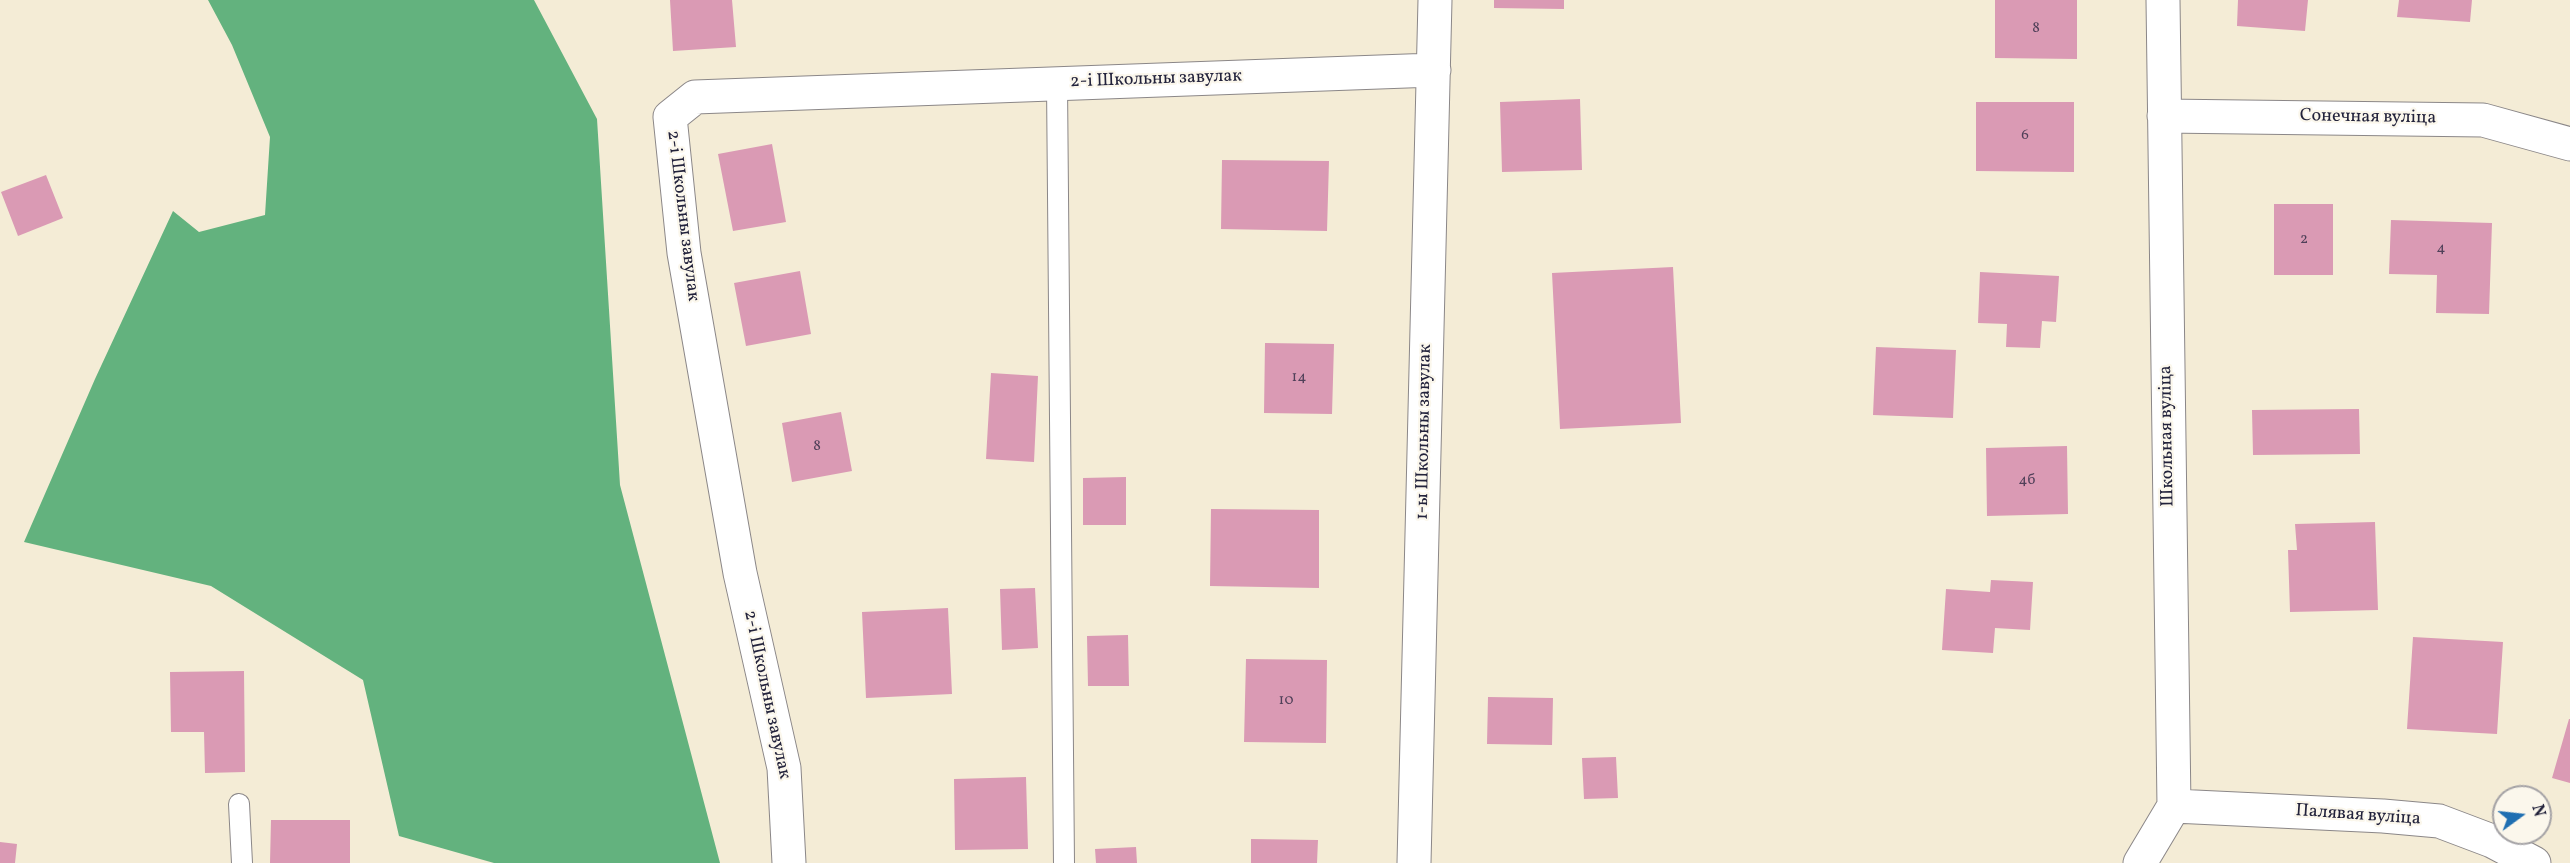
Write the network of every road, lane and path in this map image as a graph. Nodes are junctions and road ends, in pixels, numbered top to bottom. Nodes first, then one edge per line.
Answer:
1 (1436, 0) edge
2 (2163, 0) edge
3 (1434, 70) junction
4 (1057, 84) junction
5 (2164, 116) junction
6 (2570, 144) edge
7 (239, 804) dead end
8 (2174, 806) junction
9 (242, 863) edge
10 (789, 863) edge
11 (1064, 863) edge
12 (1414, 863) edge
13 (2140, 863) edge
14 (2534, 863) edge

1 - 3 street, 1-ы Школьны завулак
2 - 5 street, Школьная вуліца
3 - 4 street, 2-і Школьны завулак
3 - 12 street, 1-ы Школьны завулак
4 - 10 street, 2-і Школьны завулак
4 - 11 lane
5 - 6 street, Сонечная вуліца
5 - 8 street, Школьная вуліца
7 - 9 lane
8 - 13 street
8 - 14 street, Палявая вуліца

